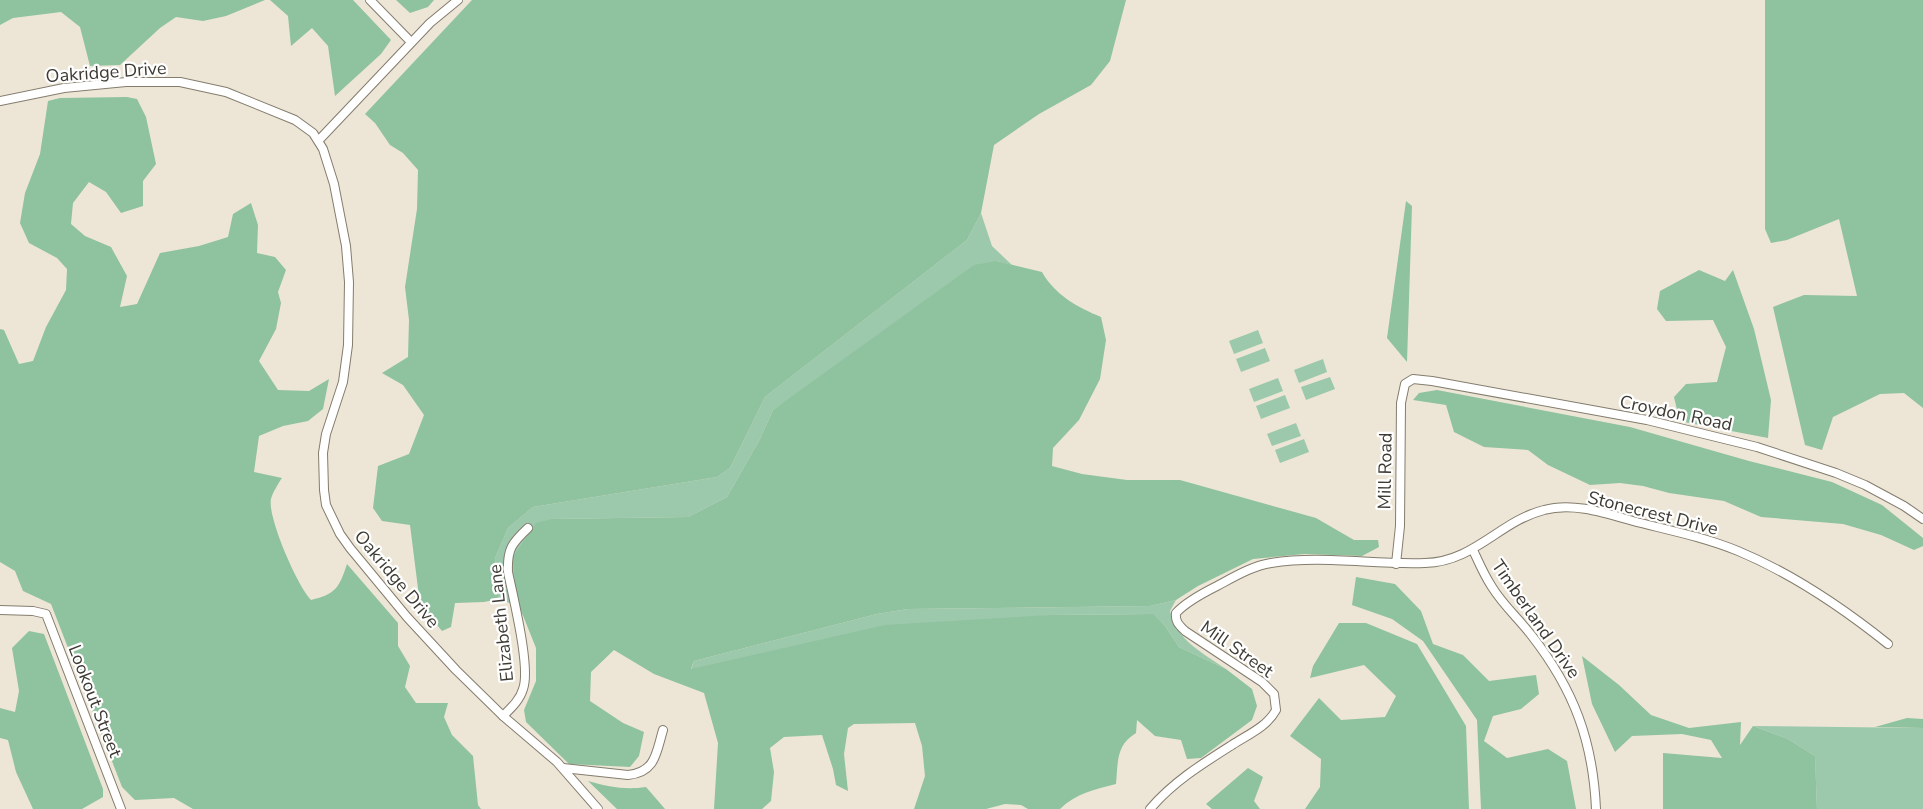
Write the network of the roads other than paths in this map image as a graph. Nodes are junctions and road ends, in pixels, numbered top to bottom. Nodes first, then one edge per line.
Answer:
1 (370, 0) edge
2 (458, 0) edge
3 (411, 42) junction
4 (0, 101) edge
5 (319, 140) junction
6 (1409, 381) joint
7 (1923, 519) edge
8 (528, 528) dead end
9 (1473, 550) junction
10 (1396, 564) junction
11 (0, 610) edge
12 (1888, 644) dead end
13 (503, 716) junction
14 (663, 730) dead end
15 (563, 768) junction
16 (121, 809) edge
17 (598, 809) edge
18 (1150, 809) edge
19 (1596, 809) edge

1 - 3 street
2 - 3 street
3 - 5 street
4 - 5 street, Oakridge Drive
5 - 13 street, Oakridge Drive
6 - 7 street, Croydon Road
6 - 10 street, Mill Road
8 - 13 street, Elizabeth Lane
9 - 10 street, Stonecrest Drive
9 - 12 street, Stonecrest Drive
9 - 19 street, Timberland Drive
10 - 18 street, Mill Street
11 - 16 street, Lookout Street
13 - 15 street, Oakridge Drive
14 - 15 street
15 - 17 street, Oakridge Drive

